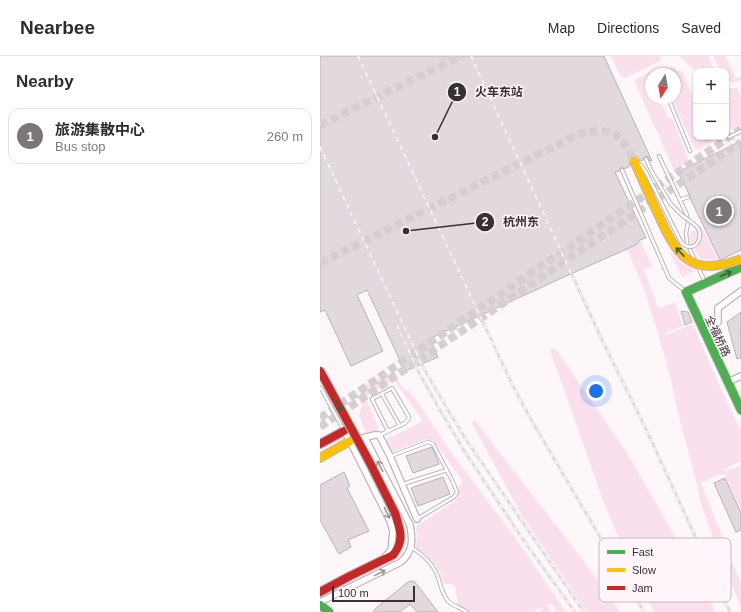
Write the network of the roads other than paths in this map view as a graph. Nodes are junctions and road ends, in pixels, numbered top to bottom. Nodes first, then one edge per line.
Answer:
1 (671, 104) edge
2 (741, 131) edge
3 (729, 137) dead end
4 (690, 151) dead end
5 (659, 156) dead end
6 (646, 159) dead end
7 (634, 161) joint
8 (622, 170) dead end
9 (688, 197) dead end
10 (680, 200) junction
11 (741, 259) edge
12 (741, 267) edge
13 (705, 283) junction
14 (741, 290) edge
15 (686, 292) junction
16 (705, 333) junction
17 (320, 371) edge
18 (741, 376) edge
19 (728, 382) junction
20 (320, 388) edge
21 (382, 394) junction
22 (741, 410) edge
23 (400, 426) junction
24 (344, 431) junction
25 (388, 431) junction
26 (380, 435) junction
27 (365, 438) junction
28 (350, 441) junction
29 (320, 444) edge
30 (390, 456) junction
31 (320, 458) edge
32 (447, 470) junction
33 (402, 484) junction
34 (417, 519) joint
35 (411, 547) junction
36 (382, 561) junction
37 (320, 592) edge
38 (320, 604) edge
39 (329, 612) edge
40 (467, 612) edge

1 - 4 lane
2 - 3 lane
5 - 10 lane
6 - 7 lane, bridge
11 -> 7 main road, bridge
8 - 15 lane
9 - 10 lane
10 - 13 lane
13 -> 12 main road
13 - 15 main road
14 - 16 street
15 - 16 main road, 全福桥路
16 - 19 main road, 全福桥路
17 -> 36 main road, bridge
18 - 19 street
19 - 22 main road, 全福桥路
20 - 24 lane
21 - 23 lane
21 - 23 lane
21 - 25 lane
23 - 25 lane
24 - 28 street
24 - 29 main road
25 - 26 lane
26 - 27 street
26 - 30 street
27 - 28 street
35 -> 27 street
28 - 31 main road
28 -> 36 street
30 - 32 lane
30 - 33 street
32 - 33 lane
32 - 34 lane
33 - 34 street
38 -> 35 street
35 - 40 lane
36 - 37 main road
38 - 39 main road

